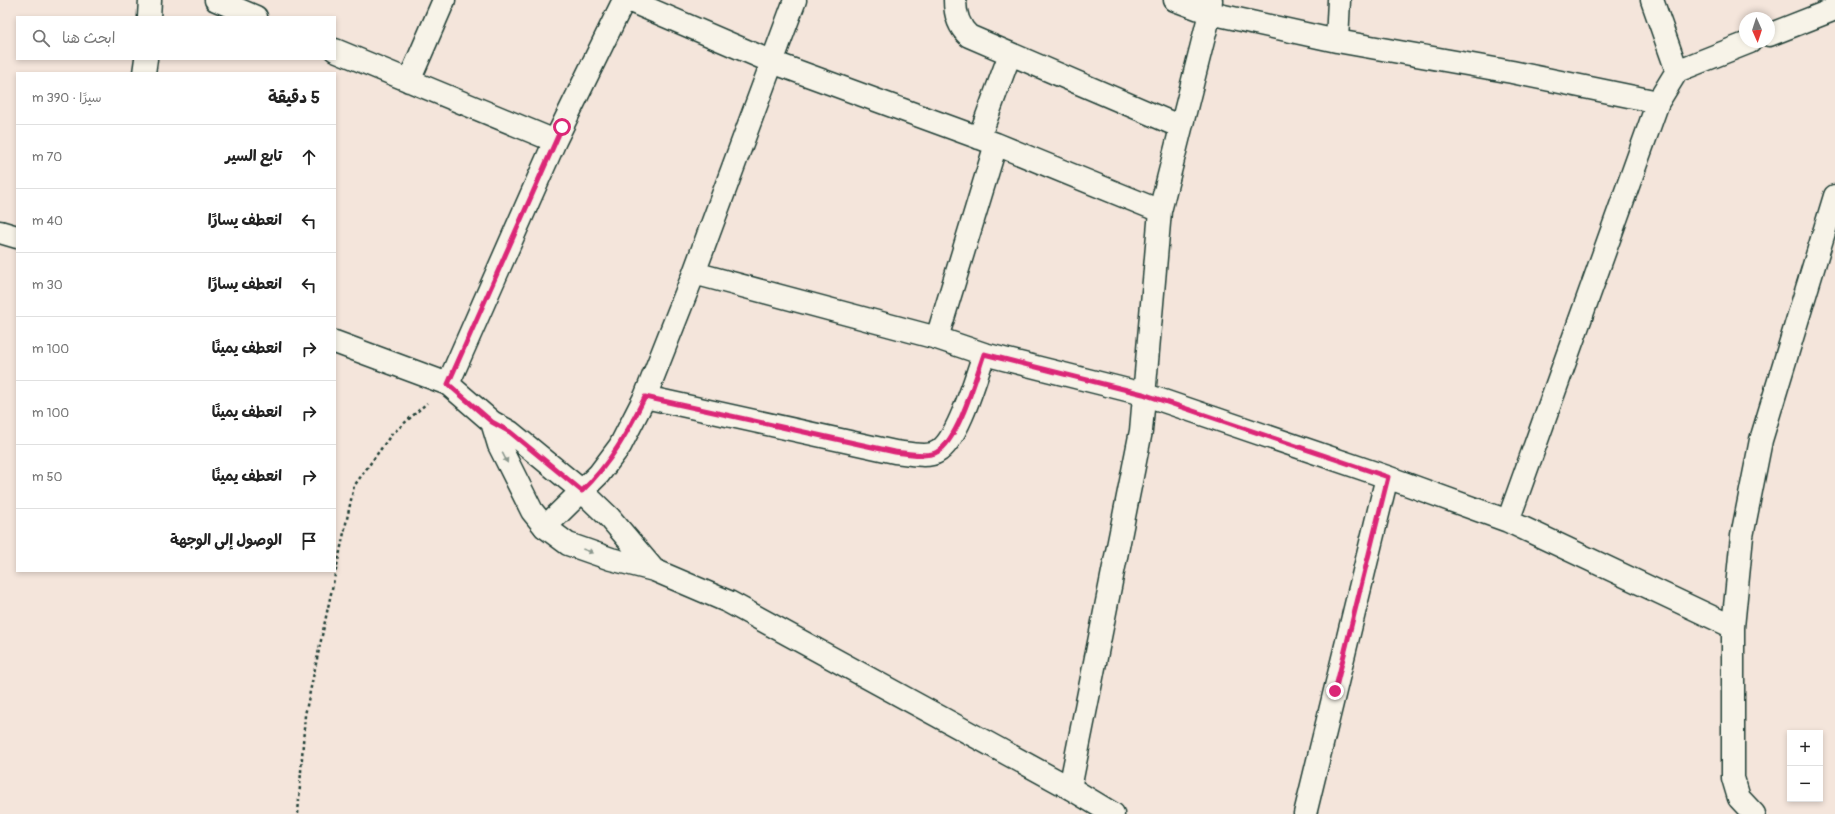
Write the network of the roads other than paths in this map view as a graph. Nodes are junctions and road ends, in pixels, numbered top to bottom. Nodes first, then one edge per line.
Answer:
1 (150, 0) edge
2 (216, 0) edge
3 (444, 0) edge
4 (624, 0) edge
5 (628, 0) edge
6 (795, 0) edge
7 (955, 0) edge
8 (1175, 0) edge
9 (1339, 0) edge
10 (1652, 0) edge
11 (1211, 7) edge
12 (1835, 9) edge
13 (149, 16) edge
14 (254, 16) edge
15 (1775, 33) edge
16 (1337, 41) junction
17 (1739, 46) edge
18 (336, 50) edge
19 (1010, 54) junction
20 (146, 60) edge
21 (772, 62) junction
22 (1677, 71) junction
23 (144, 72) edge
24 (409, 81) junction
25 (1658, 102) junction
26 (1181, 127) junction
27 (555, 141) junction
28 (987, 141) junction
29 (1835, 196) edge
30 (1160, 211) junction
31 (0, 232) edge
32 (16, 237) edge
33 (694, 273) junction
34 (937, 338) junction
35 (336, 342) edge
36 (984, 354) junction
37 (448, 384) junction
38 (1143, 394) junction
39 (645, 397) junction
40 (492, 422) junction
41 (1388, 477) junction
42 (582, 491) junction
43 (1508, 521) junction
44 (545, 527) junction
45 (654, 570) junction
46 (1732, 627) junction
47 (1070, 788) junction
48 (1112, 814) edge
49 (1305, 814) edge
50 (1754, 814) edge

1 - 13 street
2 - 14 street
3 - 24 street
4 - 27 street
5 - 21 street
6 - 21 street
7 - 19 street
8 - 11 street
9 - 16 street
10 - 22 street
11 - 16 street
11 - 26 street
12 - 15 street
16 - 25 street
17 - 22 street
18 - 24 street
19 - 26 street
19 - 28 street
20 - 23 street
21 - 28 street
21 - 33 street
22 - 25 street
24 - 27 street
25 - 43 street
26 - 30 street
27 - 37 street
28 - 30 street
28 - 34 street
29 - 46 street
30 - 38 street
31 - 32 street
33 - 34 street
33 - 39 street
34 - 36 street
35 - 37 street
36 - 38 street
36 - 39 street
37 - 40 street
38 - 41 street
38 - 47 street
39 - 42 street
40 - 42 street
40 -> 44 street
41 - 43 street
41 - 49 street
42 - 44 street
42 - 45 street
43 - 46 street
44 -> 45 street
45 - 47 street
46 - 50 street
47 - 48 street

